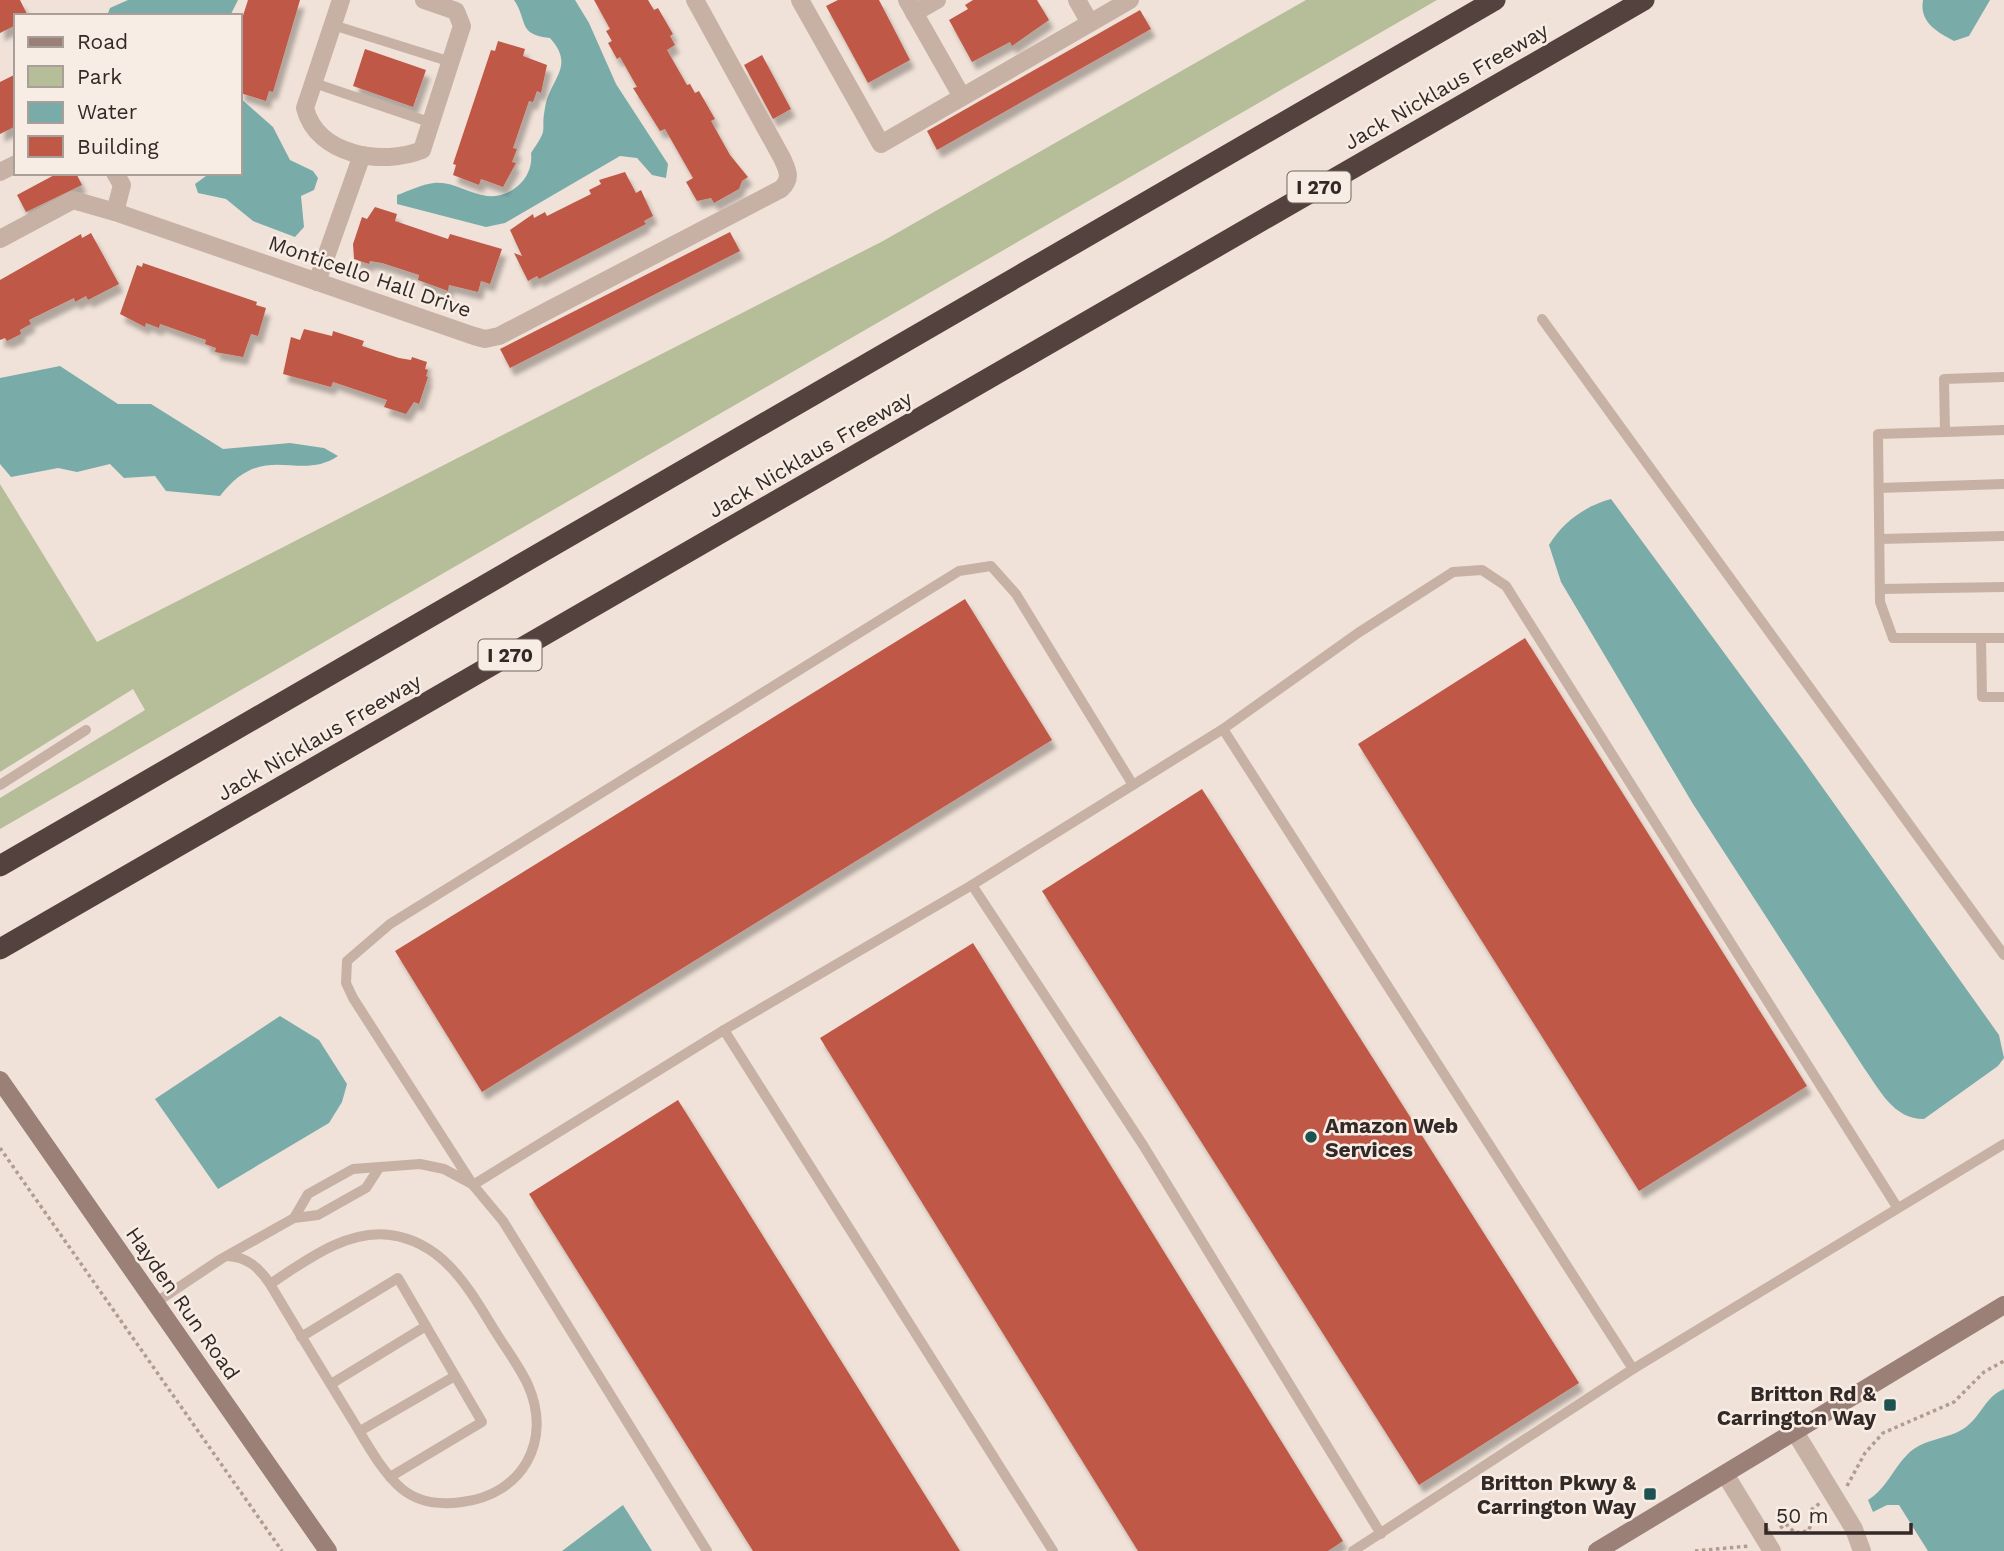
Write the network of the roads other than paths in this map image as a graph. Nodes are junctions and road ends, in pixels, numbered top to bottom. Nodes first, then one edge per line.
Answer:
1 (341, 0) edge
2 (424, 0) edge
3 (695, 0) edge
4 (800, 0) edge
5 (937, 0) edge
6 (1077, 0) edge
7 (1130, 0) edge
8 (1495, 0) edge
9 (1644, 0) edge
10 (911, 6) edge
11 (1090, 23) junction
12 (333, 25) junction
13 (451, 62) junction
14 (314, 83) junction
15 (961, 95) junction
16 (432, 122) junction
17 (362, 155) junction
18 (117, 175) edge
19 (116, 212) junction
20 (2, 232) edge
21 (317, 282) junction
22 (1542, 319) dead end
23 (2004, 377) edge
24 (2004, 430) edge
25 (1945, 432) junction
26 (2004, 484) edge
27 (1879, 488) junction
28 (2004, 536) edge
29 (1880, 539) junction
30 (2004, 587) edge
31 (1880, 589) junction
32 (1980, 638) junction
33 (2004, 638) edge
34 (2004, 696) edge
35 (1223, 729) junction
36 (86, 730) dead end
37 (0, 785) edge
38 (1133, 785) junction
39 (0, 866) edge
40 (971, 885) junction
41 (0, 949) edge
42 (2004, 955) edge
43 (724, 1030) junction
44 (0, 1080) edge
45 (2004, 1144) edge
46 (379, 1168) junction
47 (473, 1185) junction
48 (1897, 1207) junction
49 (294, 1218) junction
50 (227, 1256) junction
51 (270, 1284) junction
52 (155, 1303) junction
53 (2004, 1305) edge
54 (426, 1326) junction
55 (302, 1337) junction
56 (1633, 1369) junction
57 (455, 1376) junction
58 (331, 1384) junction
59 (360, 1431) junction
60 (1795, 1432) junction
61 (1725, 1474) junction
62 (390, 1477) junction
63 (1381, 1534) junction
64 (1768, 1544) edge
65 (328, 1551) edge
66 (707, 1551) edge
67 (1053, 1551) edge
68 (1353, 1551) edge
69 (1597, 1551) edge
70 (1862, 1551) edge

1 - 12 street
2 - 13 street
3 - 21 street, Monticello Hall Drive
4 - 15 street
5 - 10 street
6 - 11 street
7 - 11 street
8 - 39 highway
9 - 41 highway, Jack Nicklaus Freeway / I 270
10 - 15 street
11 - 15 street
12 - 13 lane
12 - 14 street
13 - 16 street
14 - 16 lane
14 - 17 street
16 - 17 street
17 - 21 street
18 - 19 street
19 - 20 street, Monticello Hall Drive
19 - 21 street, Monticello Hall Drive
22 - 42 lane
23 - 25 lane
24 - 25 lane
25 - 27 lane
26 - 27 lane
27 - 29 lane
28 - 29 lane
29 - 31 lane
30 - 31 lane
31 - 32 lane
32 - 33 lane
32 - 34 lane
35 - 38 lane
35 - 48 lane
35 - 56 lane
36 - 37 lane
38 - 40 lane
38 - 47 lane
40 - 43 lane
40 - 63 lane
43 - 47 lane
43 - 67 lane
44 - 52 main road, Hayden Run Road
45 - 48 lane
46 - 47 lane
46 - 49 lane
46 - 49 lane
47 - 66 lane
48 - 56 lane
49 - 50 lane
50 - 51 lane
50 - 52 lane
51 - 55 lane
51 - 62 lane
52 - 65 main road, Hayden Run Road
53 - 60 main road
54 - 55 lane
54 - 57 lane
54 - 58 lane
55 - 58 lane
56 - 63 lane
57 - 59 lane
57 - 62 lane
58 - 59 lane
59 - 62 lane
60 - 61 main road
60 - 70 street
61 - 64 street
61 - 69 main road
63 - 68 lane

